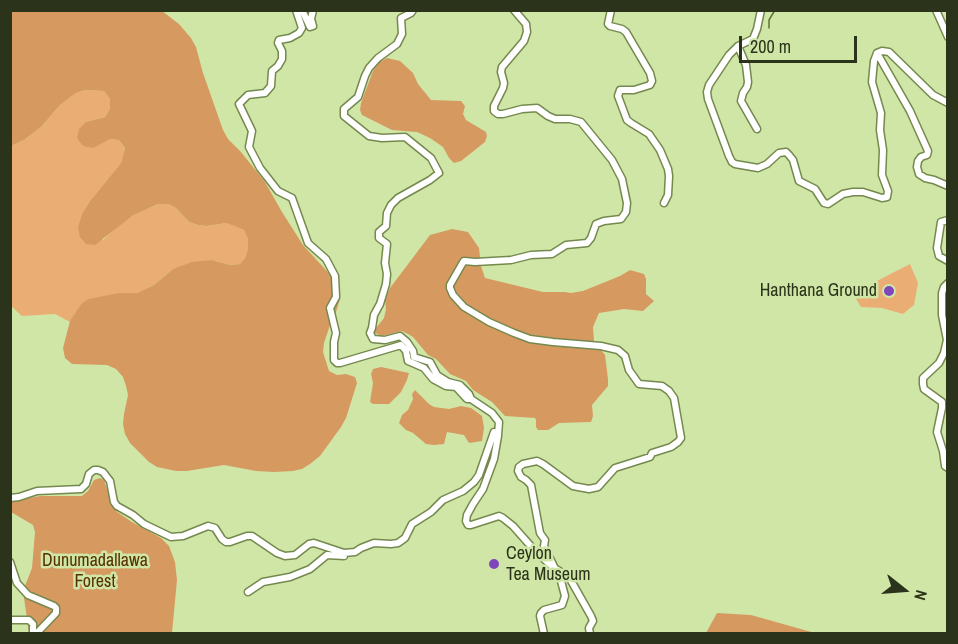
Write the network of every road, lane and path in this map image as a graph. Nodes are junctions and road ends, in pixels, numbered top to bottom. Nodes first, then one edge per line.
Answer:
1 (296, 10) edge
2 (302, 10) edge
3 (313, 10) edge
4 (413, 10) edge
5 (514, 10) edge
6 (611, 10) edge
7 (761, 10) edge
8 (936, 10) edge
9 (948, 37) edge
10 (738, 46) junction
11 (877, 53) junction
12 (948, 103) edge
13 (757, 129) dead end
14 (948, 186) edge
15 (664, 203) dead end
16 (948, 220) edge
17 (948, 261) edge
18 (948, 284) edge
19 (471, 399) junction
20 (498, 436) junction
21 (948, 468) edge
22 (10, 498) edge
23 (355, 552) junction
24 (10, 562) edge
25 (553, 567) junction
26 (248, 592) dead end
27 (10, 620) edge
28 (35, 633) edge
29 (544, 633) edge
30 (590, 633) edge

1 - 19 street
2 - 3 street
4 - 19 street
5 - 25 street
6 - 15 street
7 - 10 street
8 - 9 street
10 - 11 street
10 - 13 street
11 - 12 street
11 - 14 street
16 - 17 street
18 - 21 street
19 - 20 street
20 - 23 street
20 - 25 street
22 - 23 street
23 - 26 street
24 - 28 street
25 - 29 street
25 - 30 street
27 - 28 street

